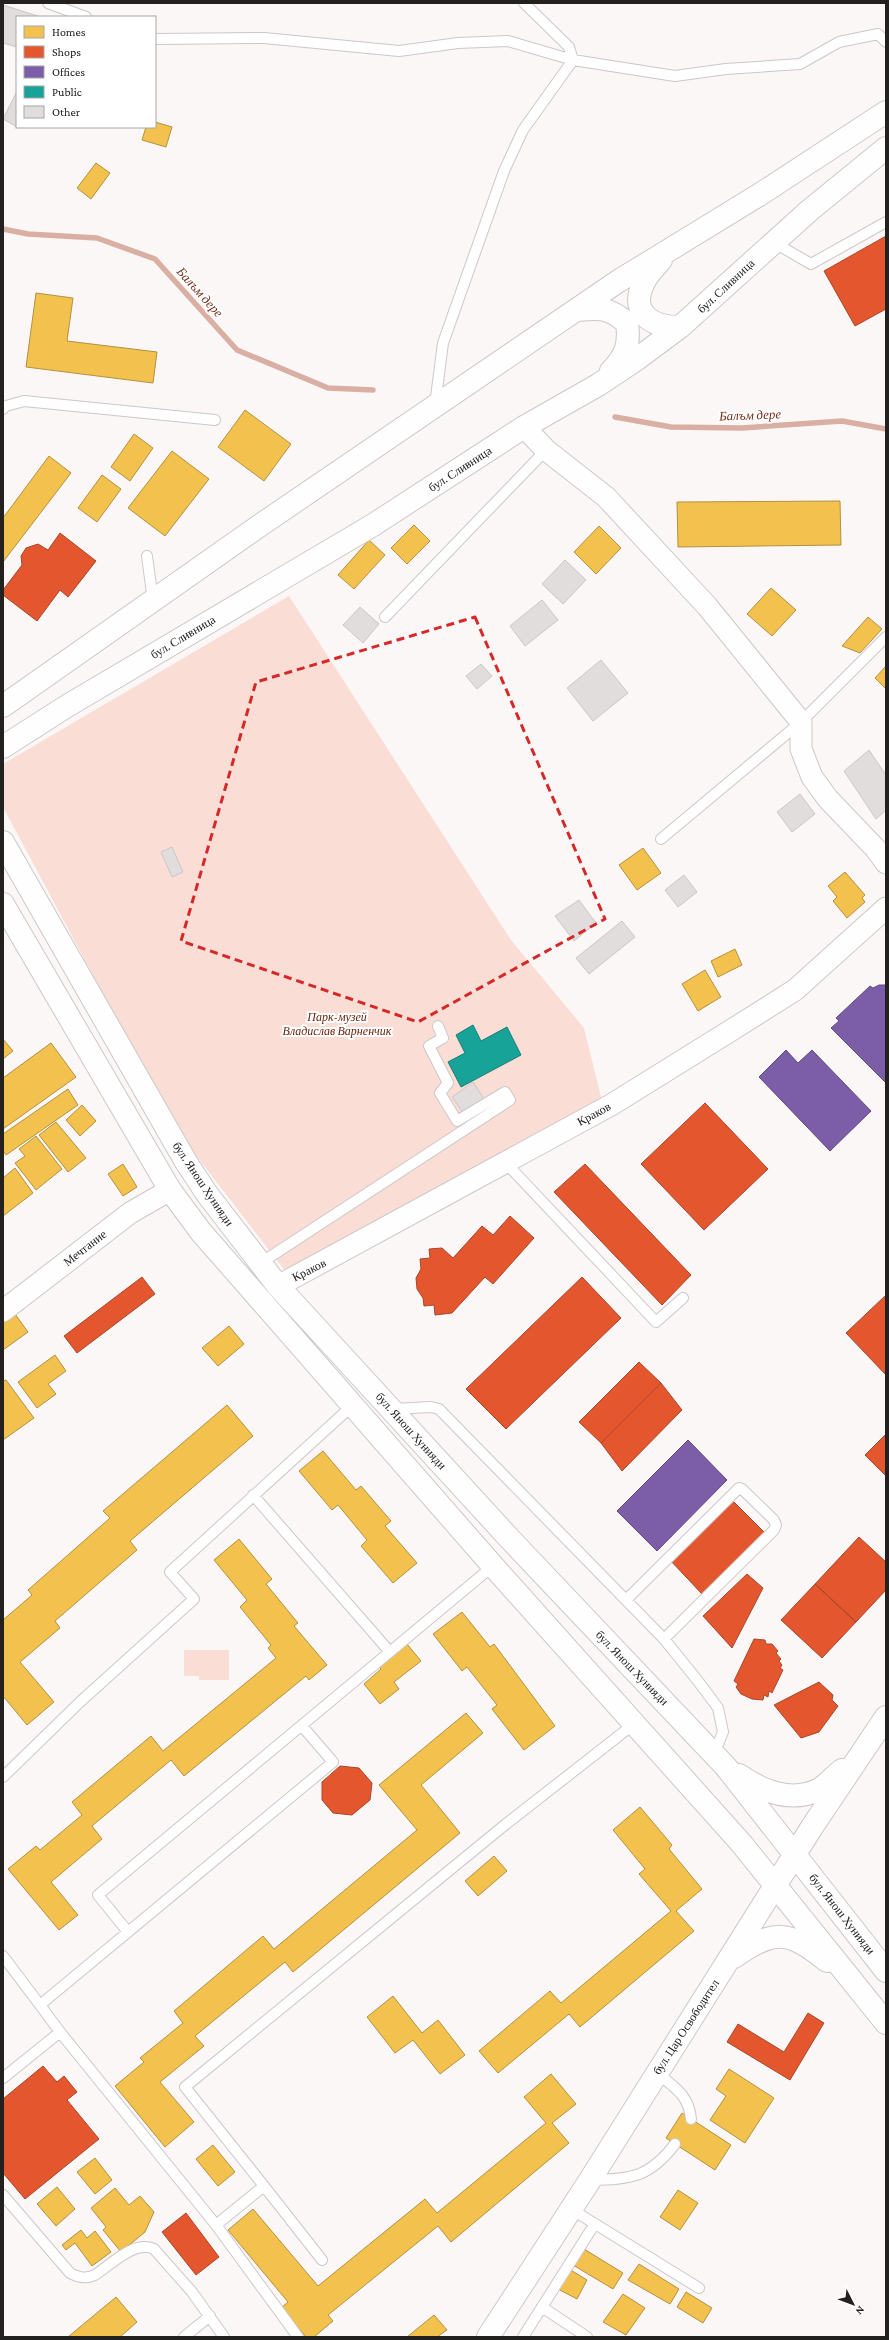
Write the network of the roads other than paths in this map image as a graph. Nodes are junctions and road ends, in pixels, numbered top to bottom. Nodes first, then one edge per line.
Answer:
1 (48, 3) edge
2 (524, 3) edge
3 (83, 16) edge
4 (156, 39) edge
5 (886, 42) edge
6 (573, 60) junction
7 (886, 112) edge
8 (886, 148) edge
9 (886, 222) edge
10 (773, 242) junction
11 (669, 250) junction
12 (578, 310) junction
13 (680, 327) junction
14 (598, 385) junction
15 (435, 407) junction
16 (3, 409) edge
17 (215, 420) dead end
18 (524, 427) junction
19 (546, 450) junction
20 (147, 556) dead end
21 (153, 601) junction
22 (385, 617) dead end
23 (886, 637) edge
24 (3, 706) edge
25 (801, 722) junction
26 (3, 747) edge
27 (661, 839) dead end
28 (3, 842) edge
29 (886, 863) edge
30 (3, 904) edge
31 (886, 908) edge
32 (438, 1026) dead end
33 (505, 1162) junction
34 (170, 1190) junction
35 (260, 1264) junction
36 (278, 1286) junction
37 (683, 1298) dead end
38 (3, 1311) edge
39 (353, 1405) junction
40 (391, 1409) junction
41 (253, 1495) junction
42 (493, 1566) junction
43 (626, 1600) junction
44 (664, 1639) junction
45 (390, 1652) junction
46 (886, 1718) edge
47 (634, 1724) junction
48 (302, 1726) junction
49 (860, 1754) junction
50 (720, 1760) junction
51 (3, 1777) edge
52 (795, 1854) junction
53 (776, 1884) junction
54 (128, 1932) junction
55 (3, 1956) edge
56 (729, 1960) junction
57 (886, 1971) edge
58 (849, 1978) junction
59 (40, 2005) junction
60 (886, 2023) edge
61 (60, 2032) junction
62 (657, 2073) junction
63 (3, 2078) edge
64 (691, 2119) dead end
65 (675, 2144) dead end
66 (590, 2180) junction
67 (264, 2186) junction
68 (3, 2195) edge
69 (571, 2209) junction
70 (216, 2225) junction
71 (594, 2225) junction
72 (322, 2260) dead end
73 (699, 2288) dead end
74 (542, 2307) junction
75 (210, 2316) junction
76 (184, 2337) edge
77 (224, 2337) edge
78 (298, 2337) edge
79 (488, 2337) edge
80 (523, 2337) edge
81 (587, 2337) edge

1 - 3 lane
2 - 6 lane
4 - 6 lane
5 - 6 lane
6 - 15 lane
7 - 11 main road
8 - 10 main road, бул. Сливница
9 - 10 lane
10 - 13 main road, бул. Сливница
11 - 12 main road
11 - 13 main road
12 - 14 main road
12 - 15 main road
13 - 14 main road, бул. Сливница
14 - 18 main road, бул. Сливница
15 - 21 main road
16 - 17 lane
18 - 19 street
18 - 26 main road, бул. Сливница
19 - 22 lane
19 - 25 street
20 - 21 lane
21 - 24 main road
23 - 25 lane
25 - 27 lane
25 - 29 street
28 - 35 main road, бул. Янош Хунияди
30 - 34 main road
31 - 33 street, Краков
32 - 35 lane
33 - 36 street, Краков
33 - 37 lane
34 - 38 street, Мечтание
34 - 39 main road
35 - 36 main road, бул. Янош Хунияди
36 - 40 main road, бул. Янош Хунияди
39 - 41 lane
39 - 42 main road
40 - 43 lane
40 - 50 main road, бул. Янош Хунияди
41 - 45 lane
41 - 51 lane
42 - 45 lane
42 - 47 main road
43 - 44 lane
43 - 44 lane
44 - 50 lane
45 - 48 lane
46 - 49 main road, бул. Цар Освободител
47 - 53 main road
47 - 67 lane
48 - 54 lane
48 - 54 lane
49 - 50 main road
49 - 52 main road, бул. Цар Освободител
50 - 52 main road, бул. Янош Хунияди
52 - 53 main road, бул. Цар Освободител
52 - 57 main road, бул. Янош Хунияди
53 - 56 main road, бул. Цар Освободител
53 - 58 main road
54 - 59 lane
55 - 59 lane
56 - 58 main road
56 - 62 main road, бул. Цар Освободител
58 - 60 main road
59 - 61 lane
61 - 63 lane
61 - 70 lane
62 - 64 lane
62 - 66 main road, бул. Цар Освободител
65 - 66 lane
66 - 69 main road, бул. Цар Освободител
67 - 70 lane
67 - 72 lane
68 - 75 lane
69 - 71 lane
69 - 79 main road, бул. Цар Освободител
70 - 78 lane
71 - 73 lane
71 - 74 lane
74 - 80 lane
74 - 81 lane
75 - 76 lane
75 - 77 lane

